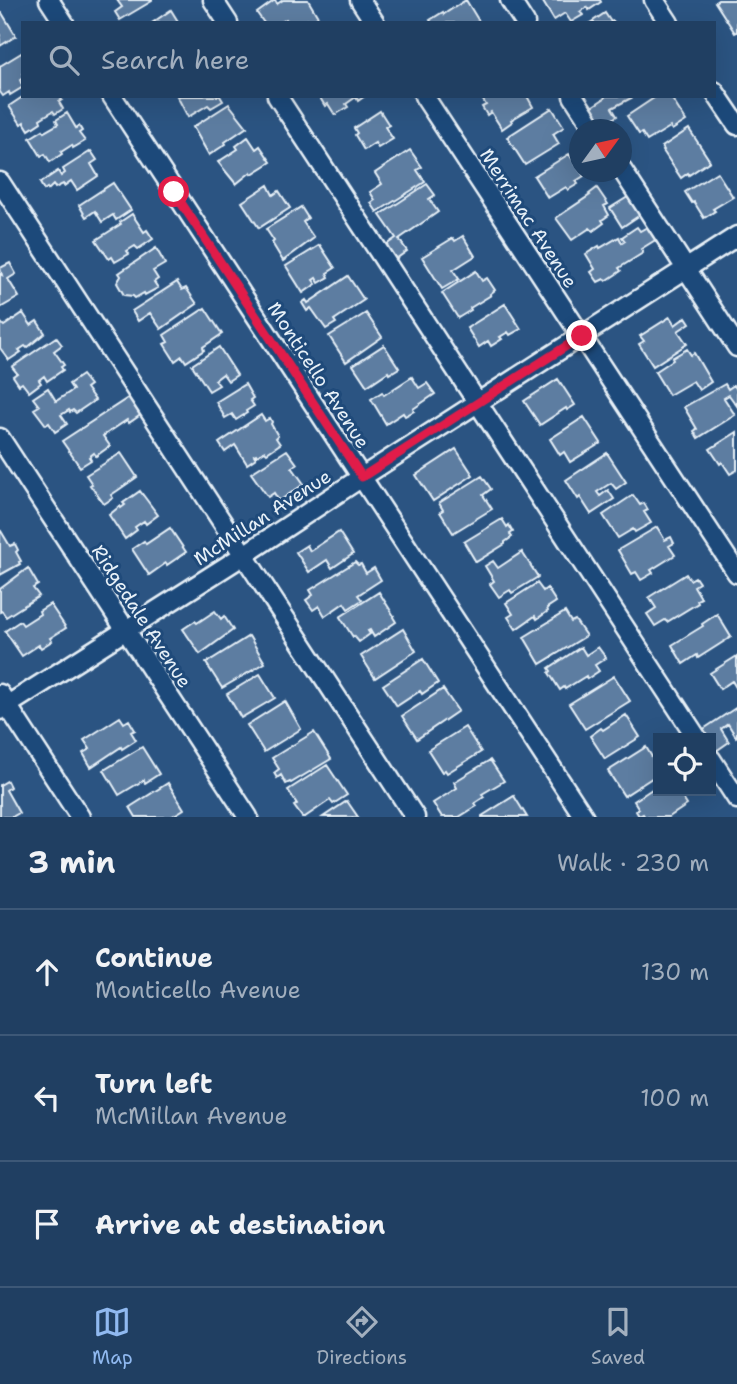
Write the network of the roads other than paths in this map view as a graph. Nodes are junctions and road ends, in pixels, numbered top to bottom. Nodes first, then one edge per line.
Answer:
1 (49, 0) edge
2 (213, 0) edge
3 (360, 0) edge
4 (510, 0) edge
5 (654, 0) edge
6 (63, 21) edge
7 (227, 21) edge
8 (374, 21) edge
9 (524, 21) edge
10 (668, 21) edge
11 (716, 94) edge
12 (113, 98) edge
13 (278, 98) edge
14 (425, 98) edge
15 (574, 98) edge
16 (588, 119) edge
17 (737, 125) edge
18 (0, 182) edge
19 (629, 182) edge
20 (737, 236) edge
21 (686, 269) junction
22 (582, 336) junction
23 (737, 347) edge
24 (478, 403) junction
25 (0, 438) edge
26 (362, 477) junction
27 (244, 555) junction
28 (737, 573) edge
29 (126, 629) junction
30 (2, 703) edge
31 (694, 733) edge
32 (716, 767) edge
33 (737, 799) edge
34 (80, 817) edge
35 (248, 817) edge
36 (415, 817) edge
37 (584, 817) edge

1 - 6 street
2 - 7 street
3 - 8 street
4 - 9 street
5 - 10 street
11 - 17 street
12 - 26 street, Monticello Avenue
13 - 24 street
14 - 22 street, Merrimac Avenue
15 - 16 street
18 - 27 street
19 - 21 street
20 - 21 street, McMillan Avenue
21 - 22 street, McMillan Avenue
21 - 23 street
22 - 24 street, McMillan Avenue
22 - 28 street, Merrimac Avenue
24 - 26 street, McMillan Avenue
24 - 31 street
25 - 29 street, Ridgedale Avenue
26 - 27 street, McMillan Avenue
26 - 37 street, Monticello Avenue
27 - 29 street, McMillan Avenue
27 - 36 street
29 - 30 street, McMillan Avenue
29 - 35 street, Ridgedale Avenue
30 - 34 street
32 - 33 street

